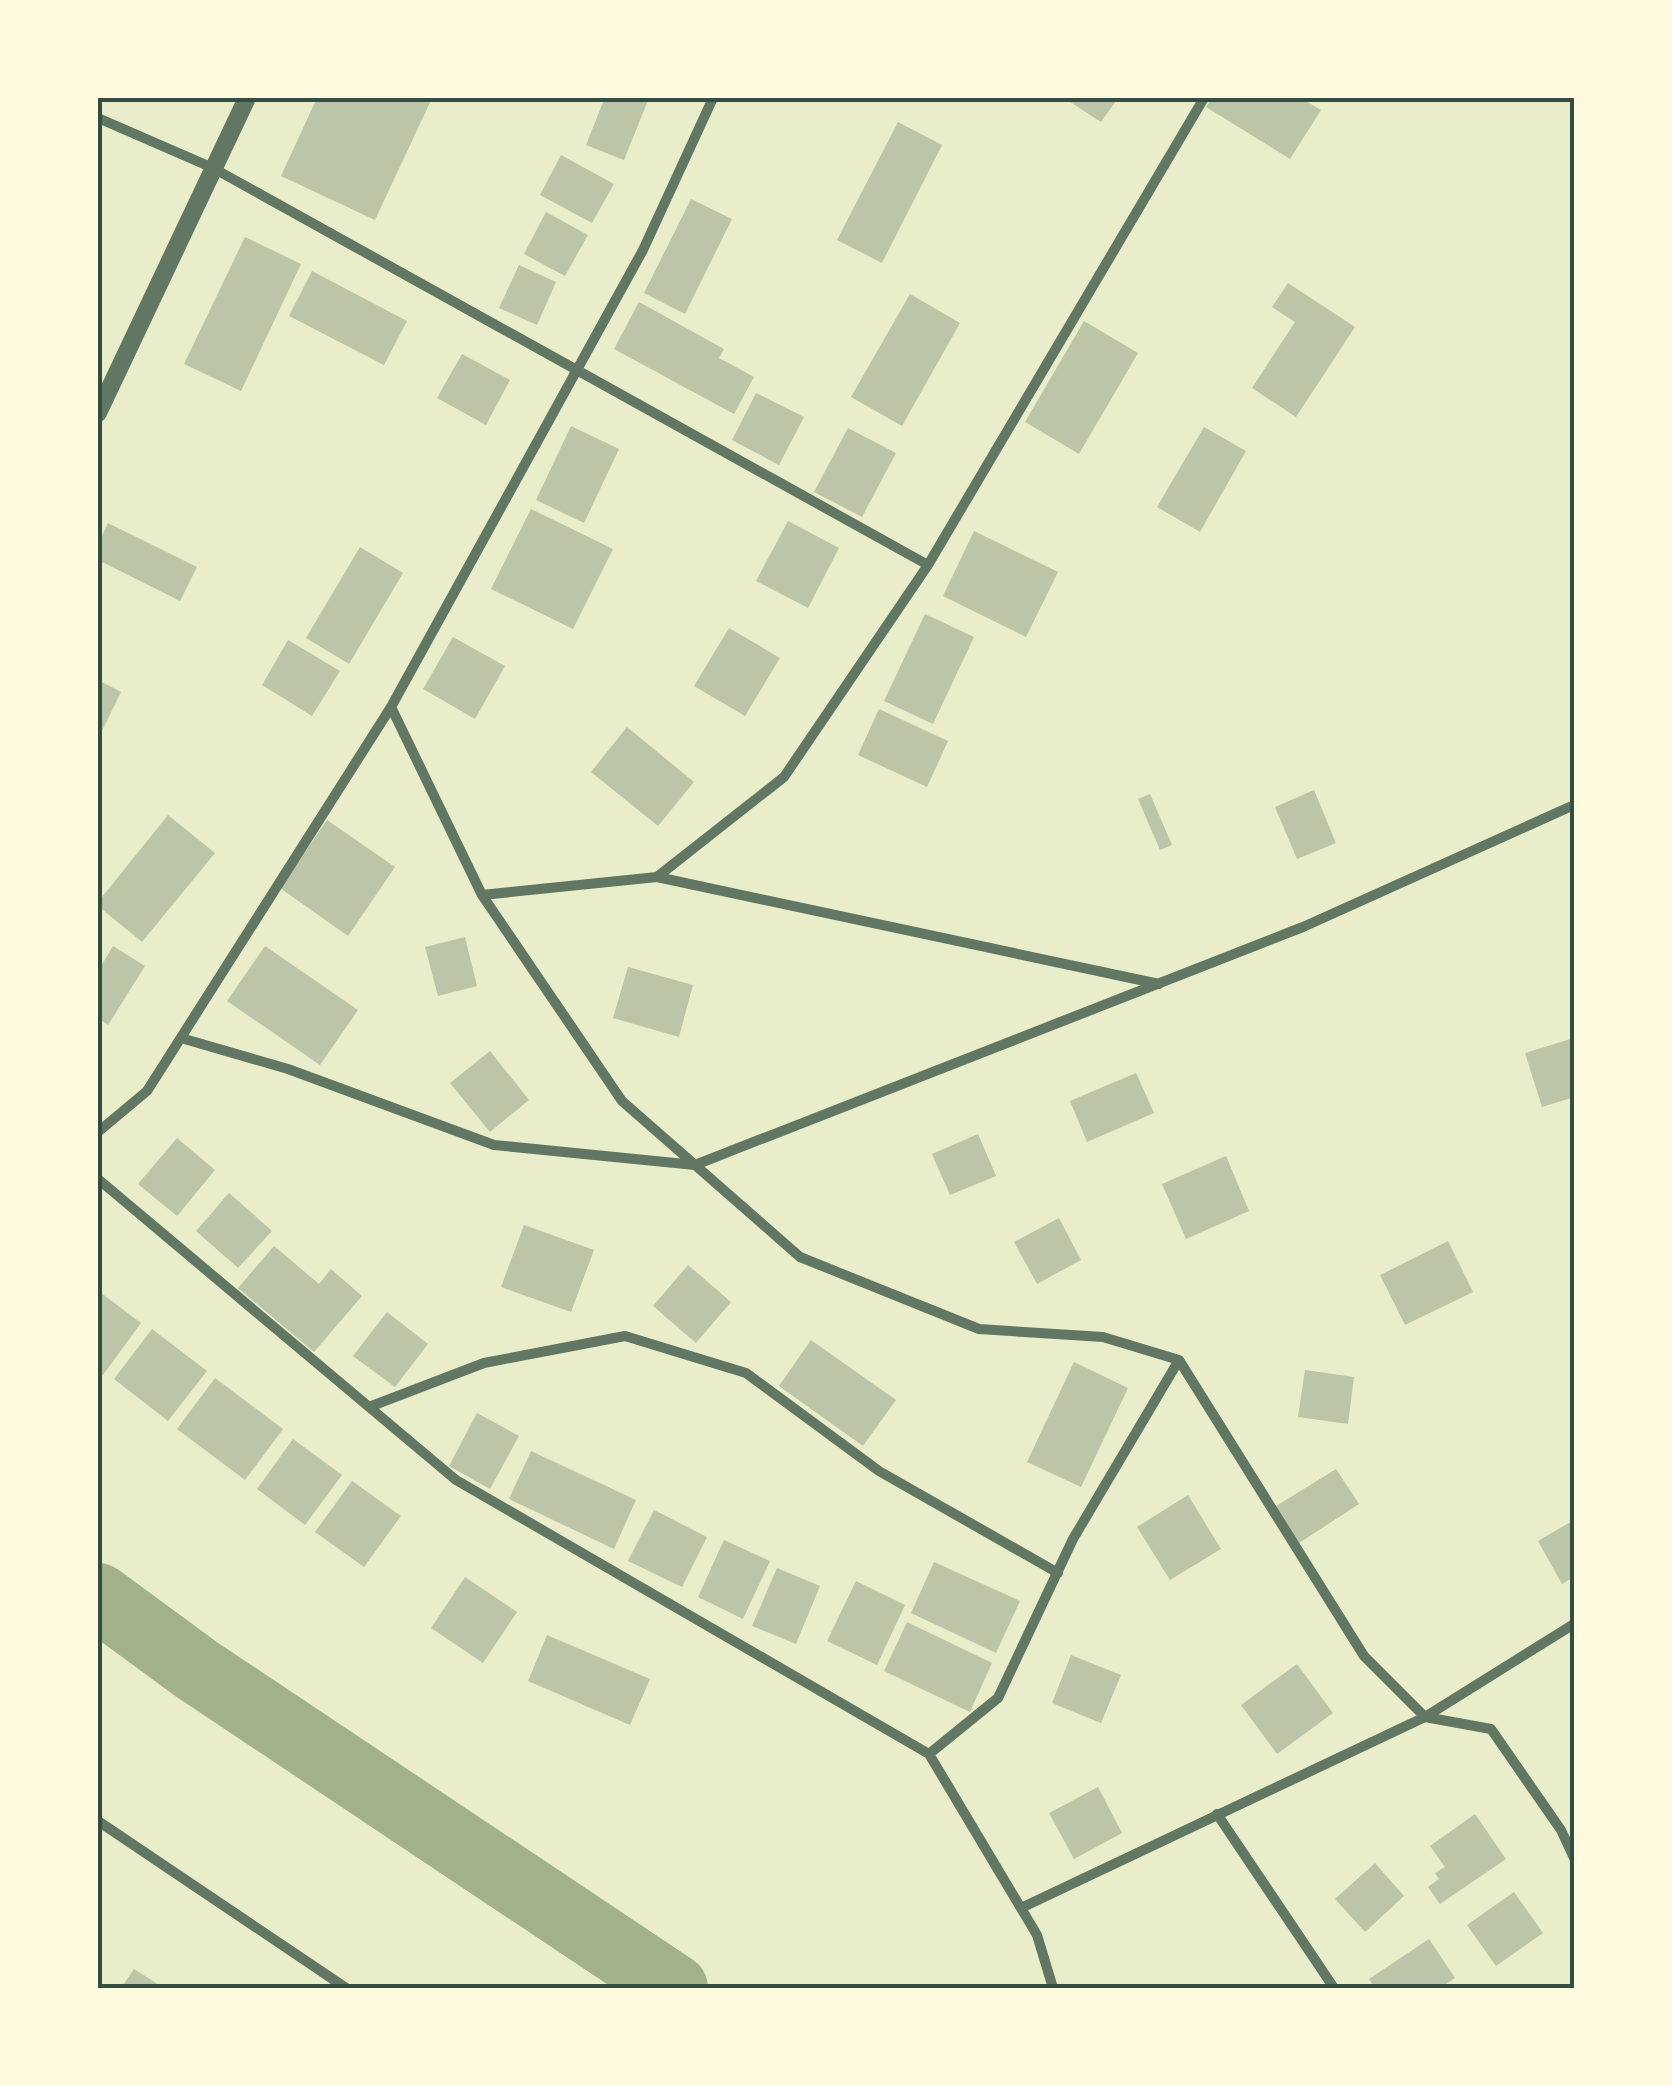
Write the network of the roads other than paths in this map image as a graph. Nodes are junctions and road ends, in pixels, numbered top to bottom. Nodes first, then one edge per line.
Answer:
1 (247, 98) edge
2 (713, 98) edge
3 (1204, 98) edge
4 (98, 118) edge
5 (213, 168) junction
6 (577, 370) junction
7 (98, 413) edge
8 (928, 565) junction
9 (391, 707) junction
10 (1574, 805) edge
11 (657, 877) junction
12 (482, 895) junction
13 (1159, 984) junction
14 (181, 1038) junction
15 (98, 1132) edge
16 (695, 1166) junction
17 (98, 1179) edge
18 (1179, 1360) junction
19 (369, 1407) junction
20 (1058, 1573) junction
21 (1574, 1624) edge
22 (1426, 1717) junction
23 (929, 1754) junction
24 (1217, 1814) junction
25 (98, 1821) edge
26 (1574, 1858) edge
27 (1021, 1908) junction
28 (346, 1988) edge
29 (1052, 1988) edge
30 (1334, 1988) edge

1 - 5 street
2 - 6 street
3 - 8 street
4 - 5 street
5 - 6 street
5 - 7 street
6 - 8 street
6 - 9 street
8 - 11 street
9 - 12 street
9 - 14 street
10 - 13 street
11 - 12 street
11 - 13 street
12 - 16 street
13 - 16 street
14 - 15 street
14 - 16 street
16 - 18 street
17 - 19 street
18 - 20 street
18 - 22 street
19 - 20 street
19 - 23 street
20 - 23 street
21 - 22 street
22 - 24 street
22 - 26 street
23 - 27 street
24 - 27 street
24 - 30 street
25 - 28 street
27 - 29 street

